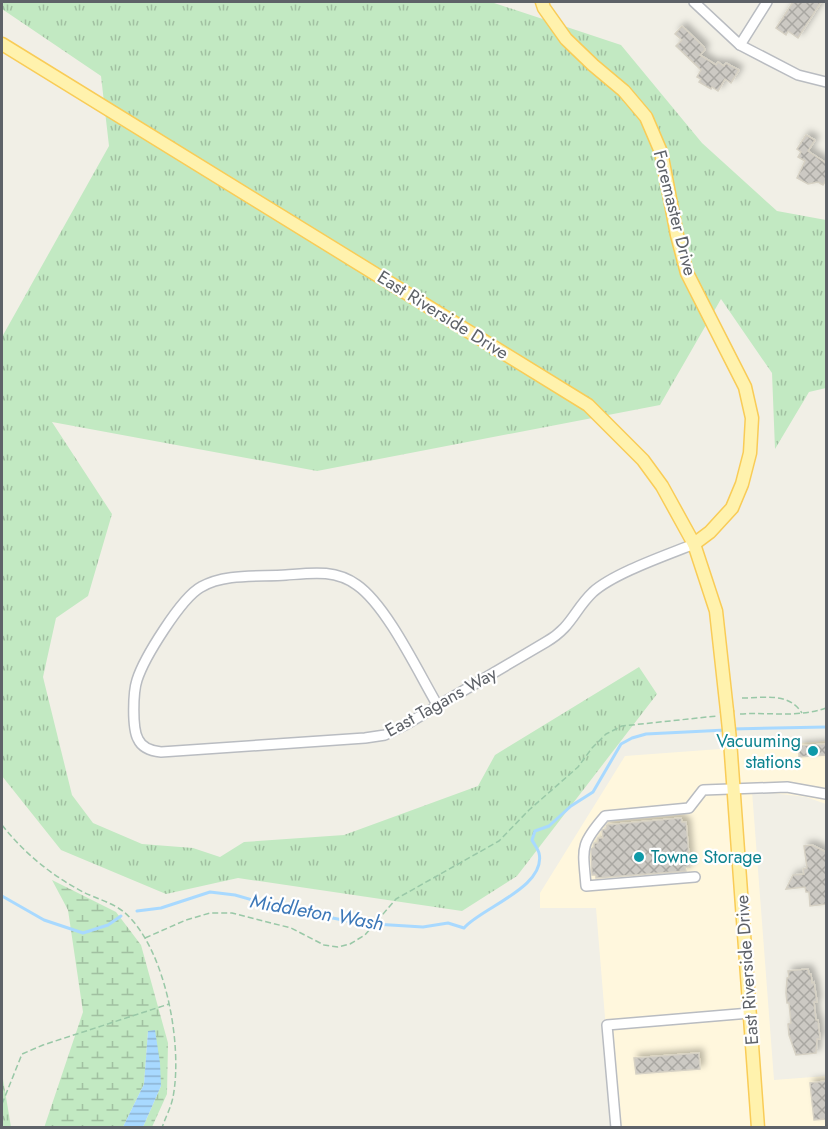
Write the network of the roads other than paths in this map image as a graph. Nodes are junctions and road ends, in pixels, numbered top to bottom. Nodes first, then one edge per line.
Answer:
1 (542, 2) edge
2 (694, 2) edge
3 (767, 2) edge
4 (2, 44) edge
5 (740, 45) junction
6 (826, 82) edge
7 (694, 543) junction
8 (438, 706) junction
9 (734, 788) junction
10 (826, 794) edge
11 (695, 876) dead end
12 (750, 1013) junction
13 (616, 1128) edge
14 (758, 1128) edge

1 - 7 main road, Foremaster Drive
2 - 5 street
3 - 5 street
4 - 7 main road, East Riverside Drive
5 - 6 street
7 - 8 street, East Tagans Way
7 - 9 main road, East Riverside Drive, bridge
8 - 8 street, East Tagans Way
9 - 10 street
9 - 11 street
9 - 12 main road, East Riverside Drive
12 - 13 street
12 - 14 main road, East Riverside Drive

